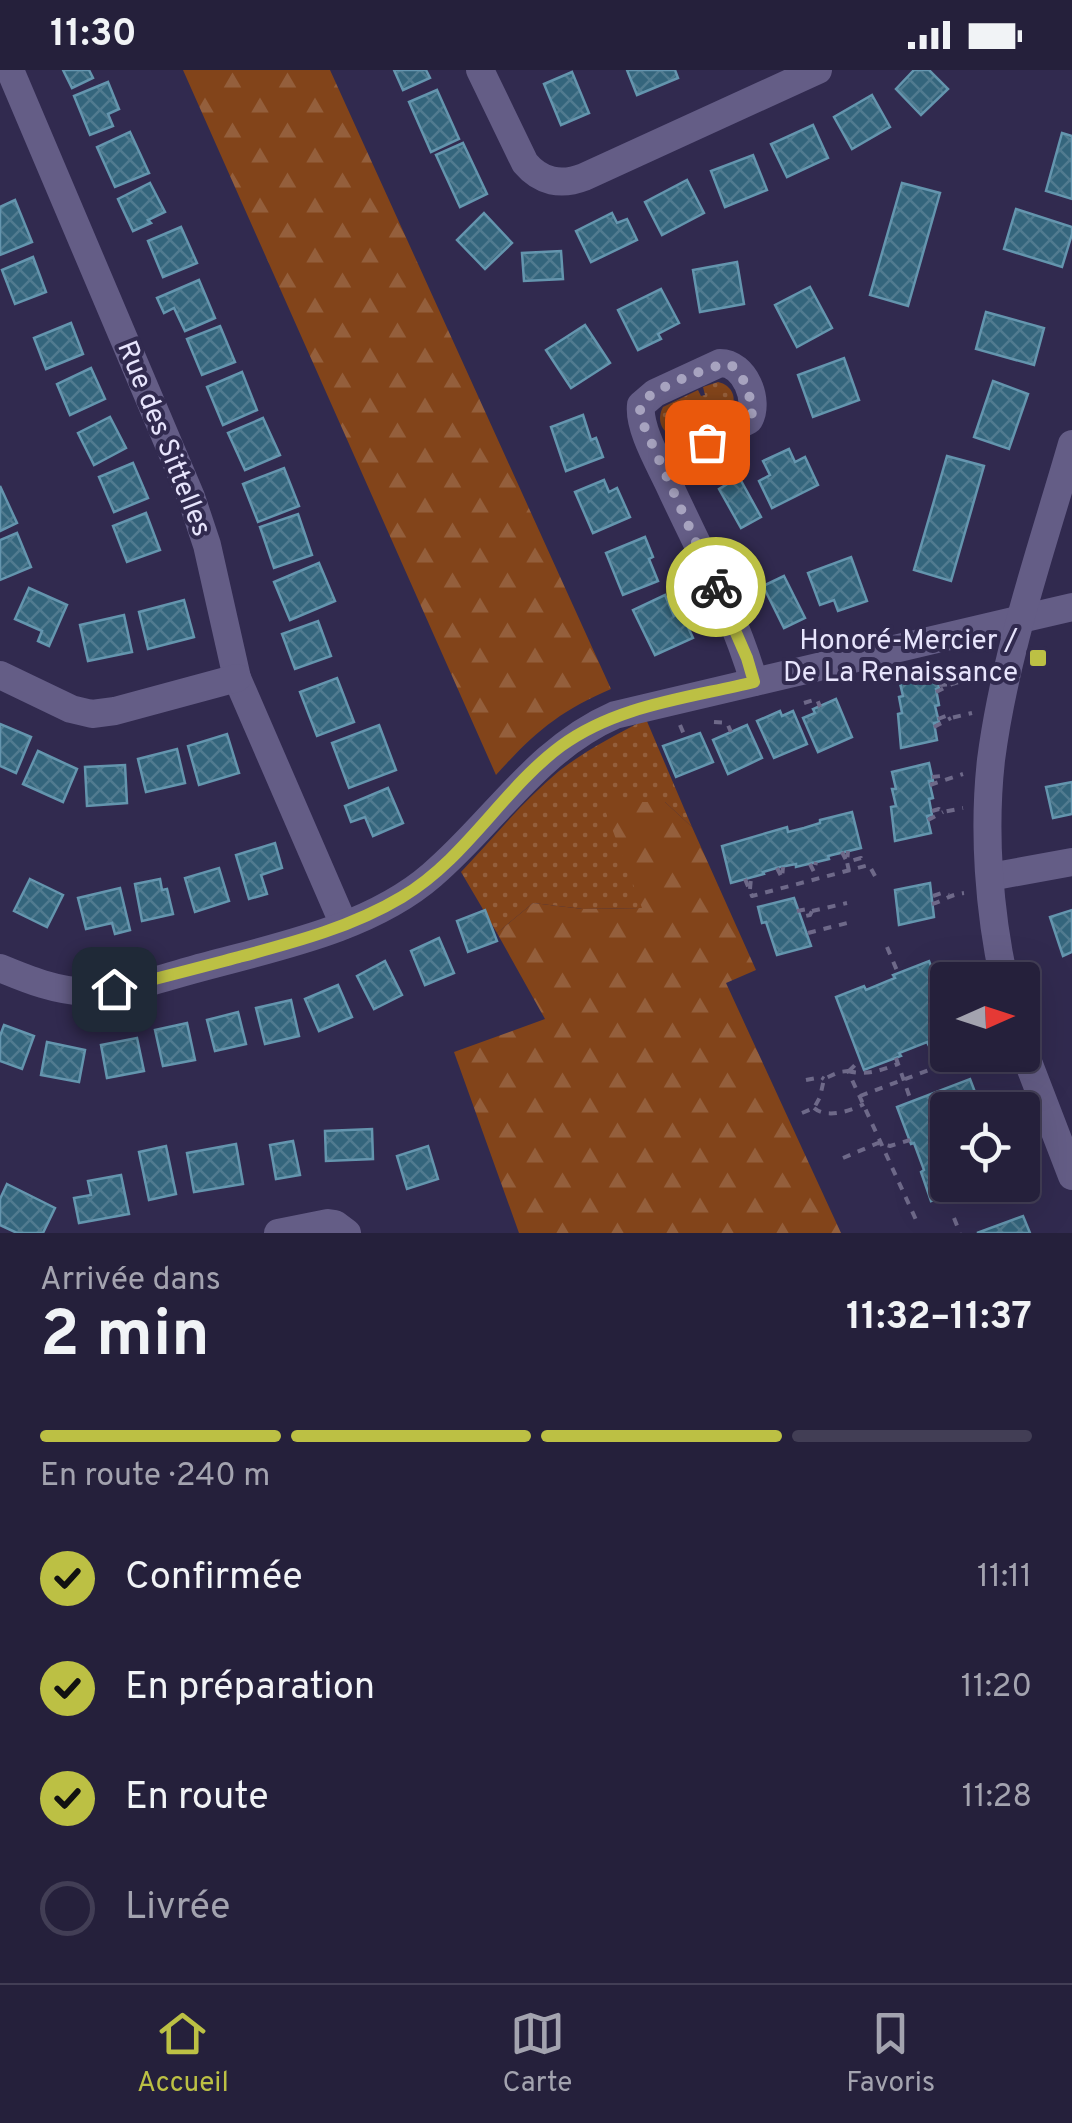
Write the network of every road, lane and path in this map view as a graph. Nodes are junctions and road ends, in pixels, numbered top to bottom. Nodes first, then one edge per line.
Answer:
1 (10, 70) edge
2 (480, 70) edge
3 (818, 70) edge
4 (1072, 444) edge
5 (661, 465) dead end
6 (1072, 606) edge
7 (1021, 620) junction
8 (0, 675) edge
9 (979, 677) dead end
10 (238, 678) junction
11 (754, 682) junction
12 (939, 684) dead end
13 (952, 684) junction
14 (936, 692) dead end
15 (804, 703) dead end
16 (820, 706) dead end
17 (972, 713) dead end
18 (951, 718) junction
19 (938, 719) dead end
20 (714, 722) dead end
21 (934, 727) dead end
22 (730, 732) dead end
23 (965, 773) dead end
24 (932, 777) dead end
25 (945, 778) junction
26 (930, 785) dead end
27 (963, 808) dead end
28 (932, 811) dead end
29 (944, 812) junction
30 (928, 820) dead end
31 (845, 852) dead end
32 (847, 862) junction
33 (1072, 862) edge
34 (813, 863) dead end
35 (864, 867) junction
36 (780, 868) dead end
37 (849, 871) junction
38 (874, 876) dead end
39 (990, 877) junction
40 (748, 878) dead end
41 (816, 879) junction
42 (785, 887) junction
43 (966, 892) dead end
44 (949, 895) junction
45 (932, 896) dead end
46 (846, 903) dead end
47 (932, 904) dead end
48 (797, 911) dead end
49 (812, 911) junction
50 (802, 917) dead end
51 (851, 922) dead end
52 (344, 925) junction
53 (808, 932) dead end
54 (887, 948) dead end
55 (1002, 962) edge
56 (0, 968) edge
57 (898, 973) dead end
58 (860, 1060) dead end
59 (930, 1070) edge
60 (848, 1071) junction
61 (1032, 1072) edge
62 (824, 1079) junction
63 (806, 1080) dead end
64 (904, 1080) junction
65 (860, 1096) junction
66 (911, 1102) dead end
67 (864, 1104) junction
68 (814, 1108) junction
69 (802, 1113) dead end
70 (910, 1140) dead end
71 (882, 1144) junction
72 (843, 1158) dead end
73 (1072, 1176) edge
74 (954, 1218) dead end
75 (917, 1222) dead end
76 (278, 1233) edge
77 (347, 1233) edge
78 (960, 1233) edge

1 - 10 street, Rue des Sittelles
2 - 3 street
4 - 7 street
5 - 11 street
6 - 7 street
7 - 11 street
7 - 39 street
8 - 10 street
9 - 13 path
10 - 52 street, Rue des Sittelles
11 - 52 street
12 - 13 path
13 - 14 path
15 - 16 path
17 - 18 path
18 - 19 path
18 - 21 path
20 - 22 path
23 - 25 path
24 - 25 path
25 - 26 path
27 - 29 path
28 - 29 path
29 - 30 path
31 - 32 path
32 - 35 path
32 - 37 path
33 - 39 street
34 - 41 path
35 - 37 path
35 - 38 path
36 - 42 path
37 - 41 path
39 - 55 street
40 - 42 path
41 - 42 path
43 - 44 path
44 - 45 path
44 - 47 path
46 - 49 path
48 - 49 path
49 - 50 path
51 - 53 path
52 - 56 street
54 - 57 path
58 - 60 path
59 - 64 path
60 - 62 path
60 - 64 path
60 - 65 path
61 - 73 street
62 - 63 path
62 - 68 path
64 - 65 path
64 - 66 path
65 - 67 path
67 - 68 path
67 - 71 path
68 - 69 path
70 - 71 path
71 - 72 path
71 - 75 path
74 - 78 path
76 - 77 street

